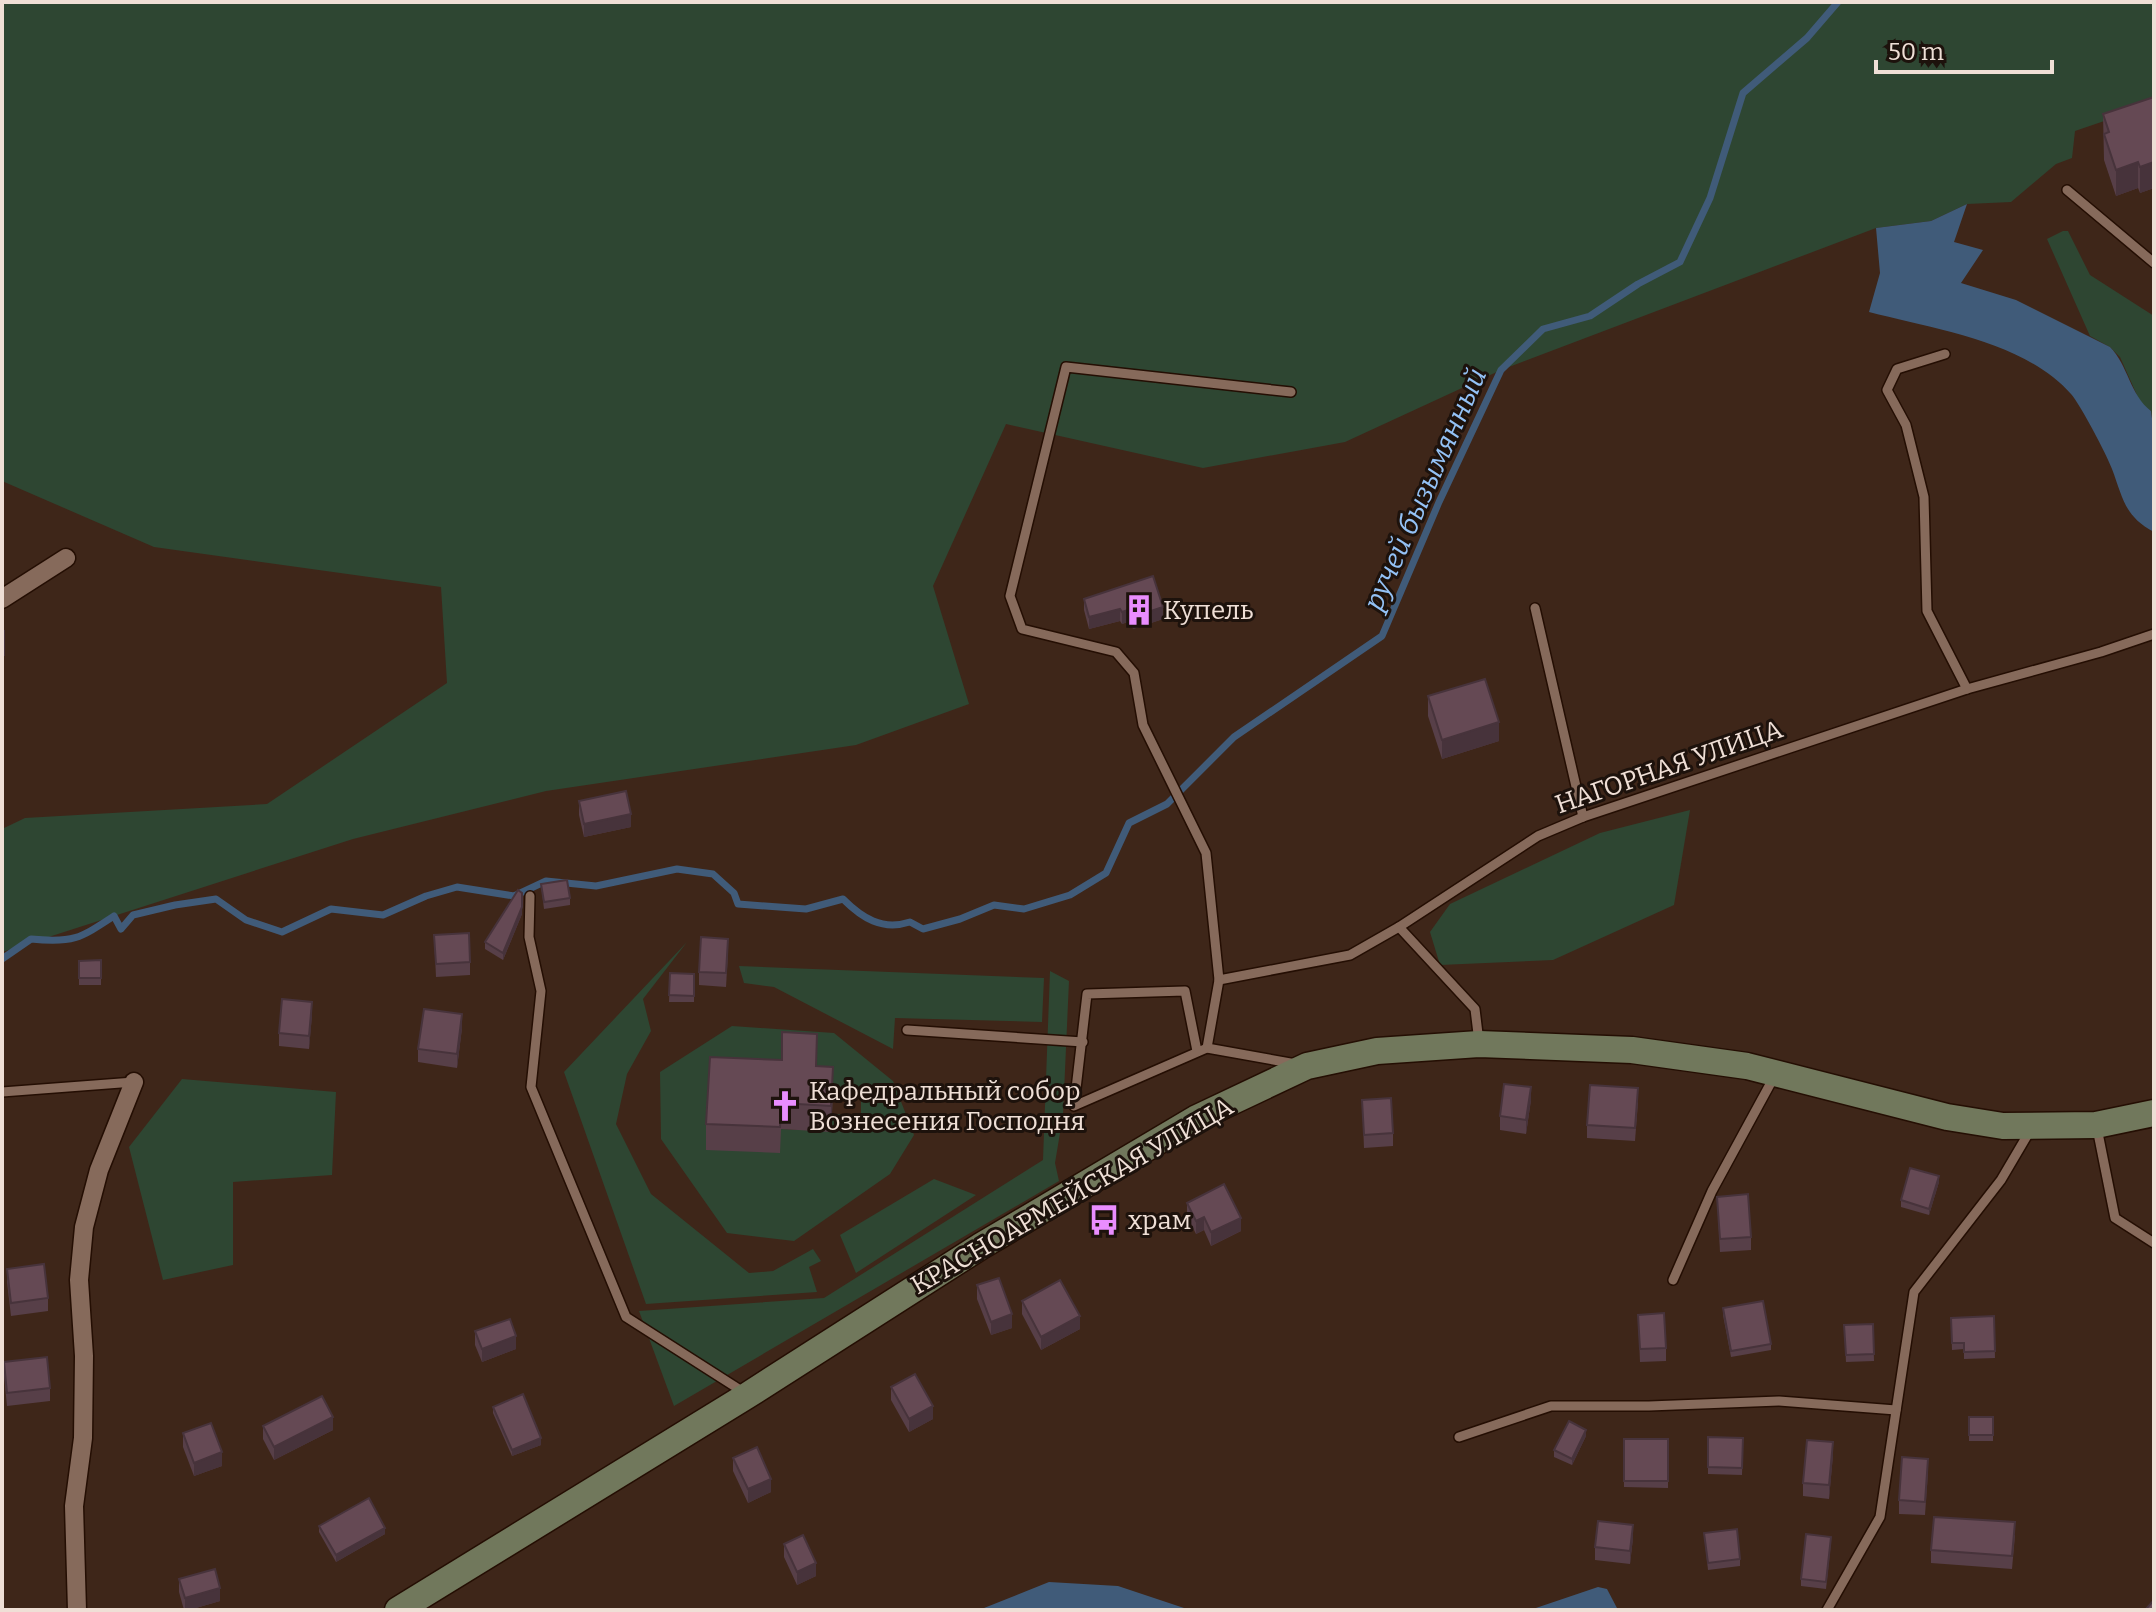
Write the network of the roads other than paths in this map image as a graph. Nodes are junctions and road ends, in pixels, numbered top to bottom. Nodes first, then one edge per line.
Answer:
1 (2067, 190) dead end
2 (2154, 263) edge
3 (1945, 354) dead end
4 (1291, 392) dead end
5 (66, 558) dead end
6 (2, 599) edge
7 (1535, 608) dead end
8 (2154, 634) edge
9 (1967, 689) junction
10 (1583, 817) junction
11 (530, 896) dead end
12 (1399, 927) junction
13 (1219, 980) junction
14 (907, 1030) dead end
15 (1083, 1042) junction
16 (1479, 1044) junction
17 (1207, 1048) junction
18 (1197, 1051) junction
19 (1307, 1066) junction
20 (1776, 1074) junction
21 (134, 1082) joint
22 (2, 1092) edge
23 (2154, 1113) edge
24 (2096, 1125) junction
25 (2033, 1126) junction
26 (2154, 1243) edge
27 (1673, 1280) dead end
28 (748, 1395) junction
29 (1896, 1410) junction
30 (1459, 1437) dead end
31 (77, 1610) edge
32 (398, 1610) edge
33 (1827, 1610) edge

1 - 2 lane
3 - 9 lane
4 - 13 lane
5 - 6 street
7 - 10 lane
8 - 9 lane, НАГОРНАЯ УЛИЦА
9 - 10 lane, НАГОРНАЯ УЛИЦА
10 - 12 lane, НАГОРНАЯ УЛИЦА
11 - 28 lane
12 - 13 lane, НАГОРНАЯ УЛИЦА
12 - 16 lane
13 - 17 lane
14 - 15 lane
15 - 18 lane
15 - 18 lane
16 - 19 street, КРАСНОАРМЕЙСКАЯ УЛИЦА
16 - 20 street, КРАСНОАРМЕЙСКАЯ УЛИЦА
17 - 18 lane
17 - 19 lane
19 - 28 street, КРАСНОАРМЕЙСКАЯ УЛИЦА
20 - 25 street, КРАСНОАРМЕЙСКАЯ УЛИЦА
20 - 27 lane
21 - 22 lane
21 - 31 street
23 - 24 street, КРАСНОАРМЕЙСКАЯ УЛИЦА
24 - 25 street, КРАСНОАРМЕЙСКАЯ УЛИЦА
24 - 26 lane
25 - 29 lane
28 - 32 street, КРАСНОАРМЕЙСКАЯ УЛИЦА
29 - 30 lane
29 - 33 lane

